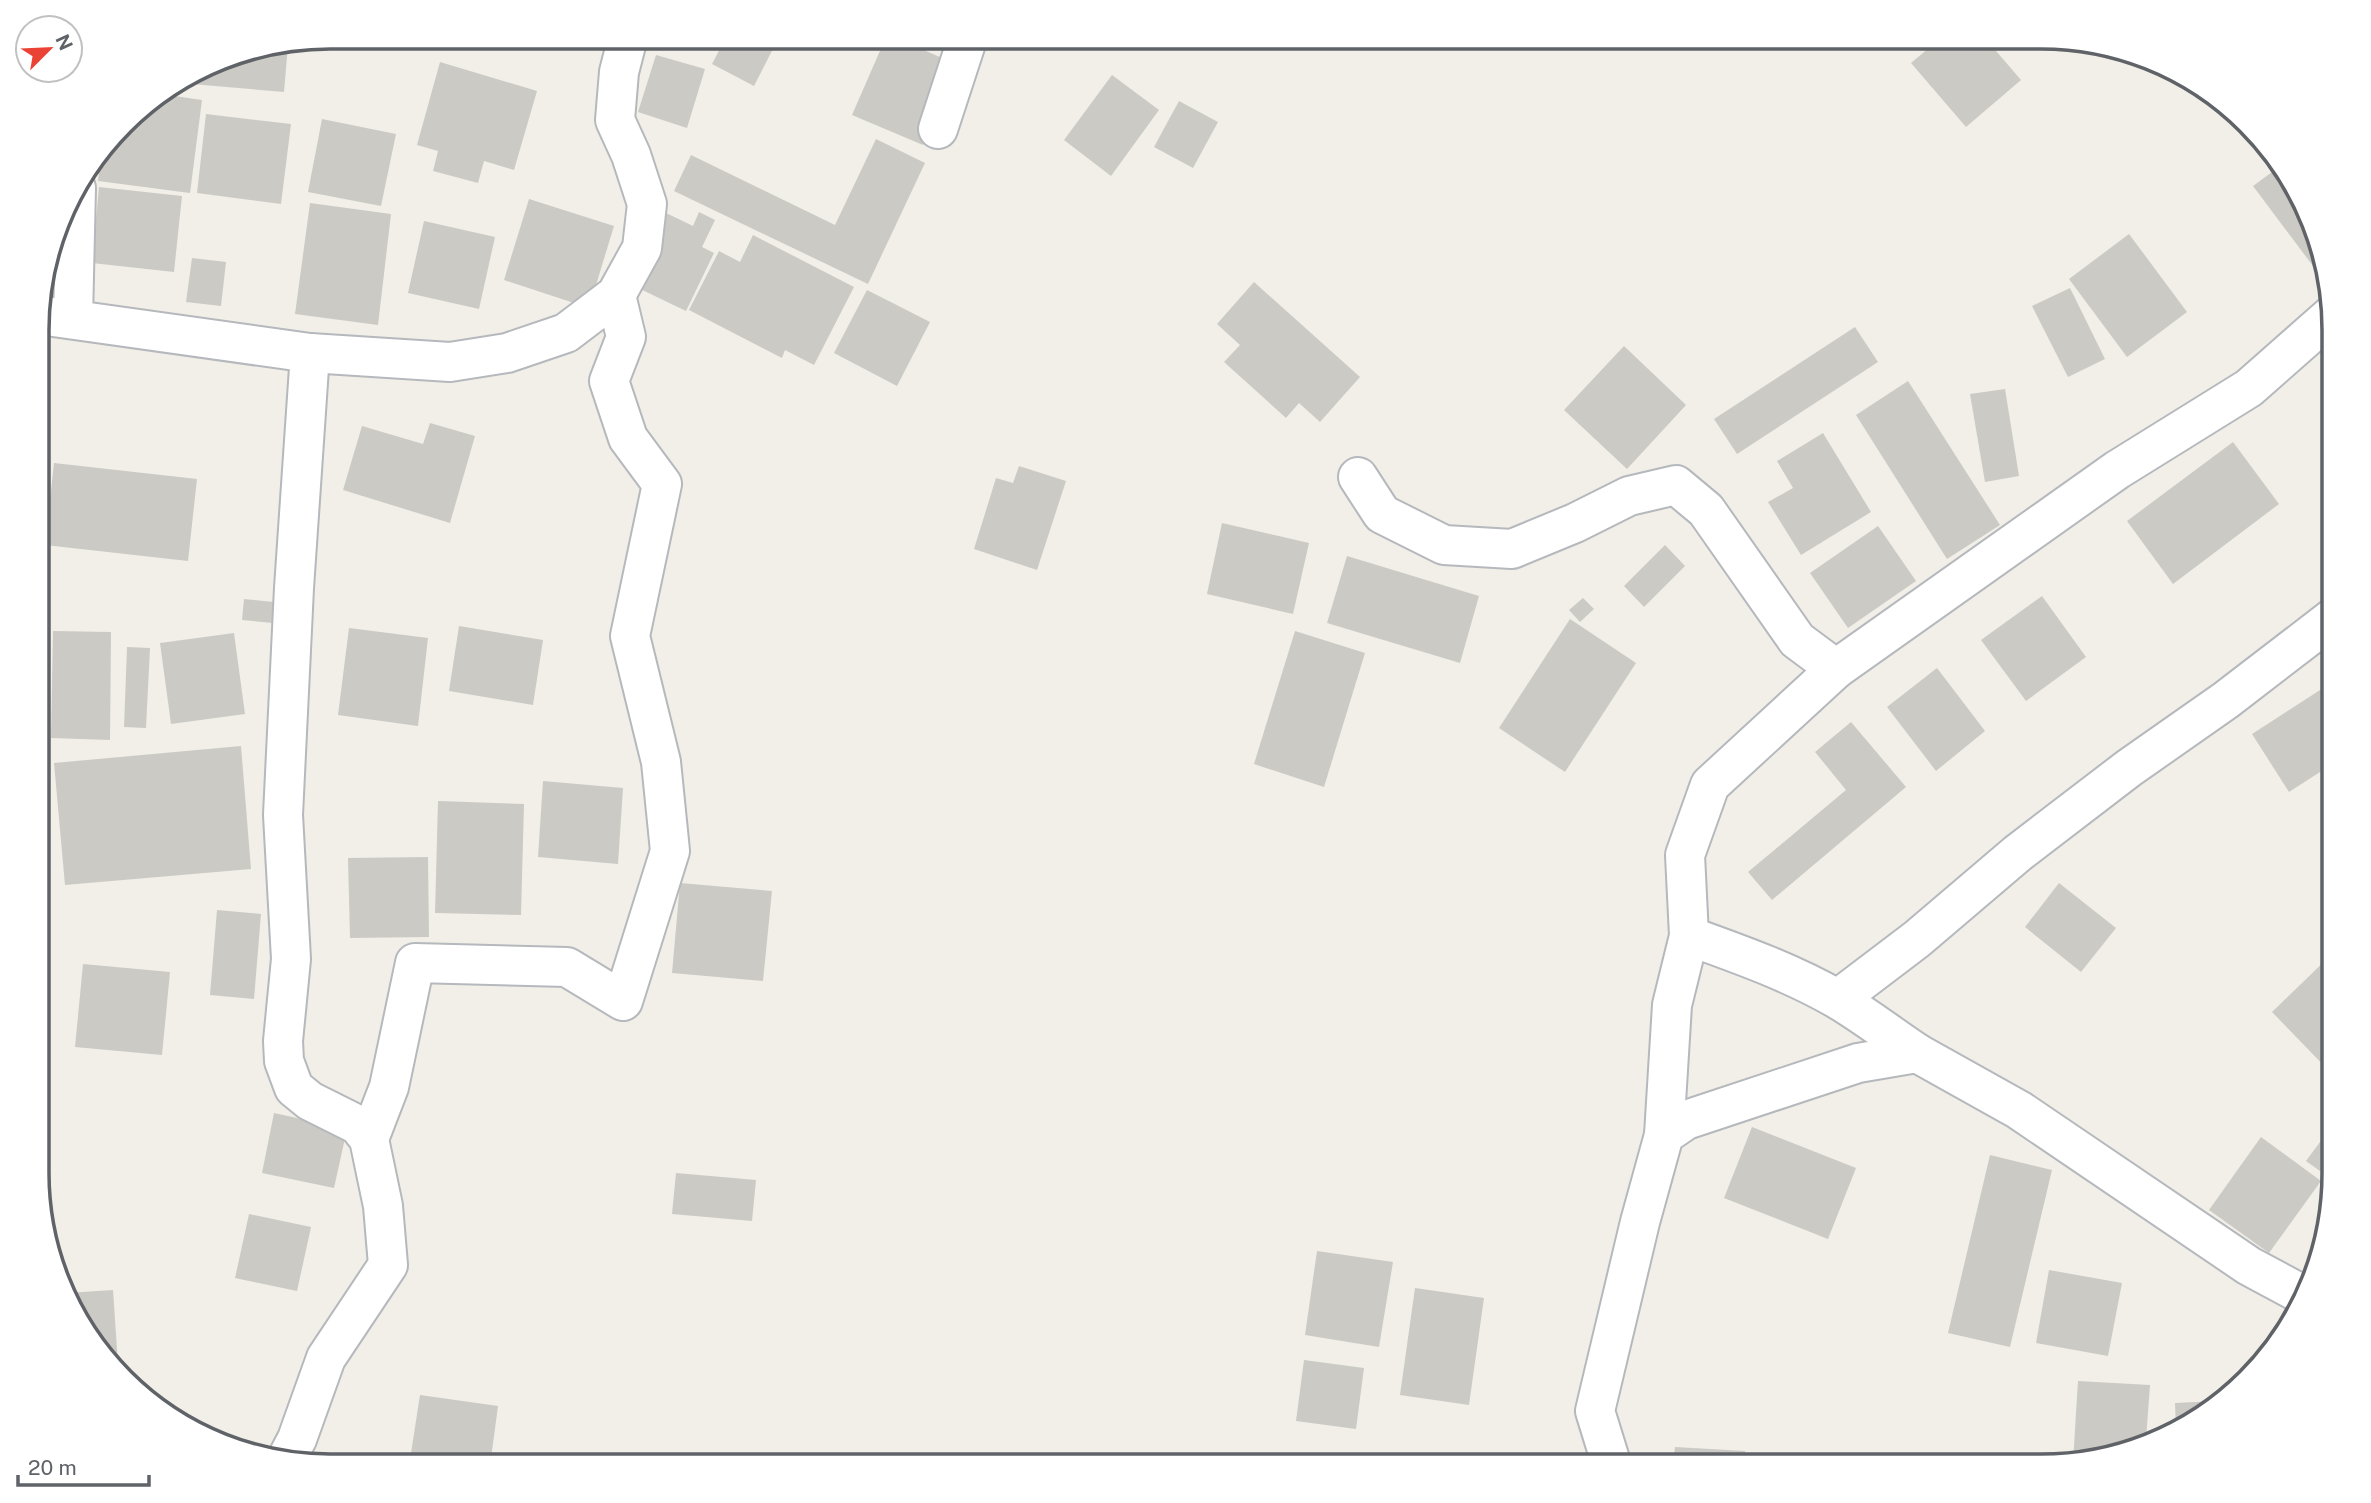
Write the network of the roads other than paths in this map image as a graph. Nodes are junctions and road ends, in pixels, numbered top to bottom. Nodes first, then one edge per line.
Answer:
1 (625, 49) edge
2 (964, 49) edge
3 (938, 129) dead end
4 (71, 220) edge
5 (616, 295) junction
6 (56, 317) edge
7 (2322, 324) edge
8 (310, 353) junction
9 (1358, 477) dead end
10 (2322, 626) edge
11 (1836, 669) junction
12 (1689, 936) junction
13 (1838, 999) junction
14 (1917, 1053) junction
15 (1664, 1135) junction
16 (369, 1139) junction
17 (2296, 1291) edge
18 (290, 1451) edge
19 (1608, 1454) edge

1 - 5 street
2 - 3 street
4 - 6 street
5 - 8 street
5 - 16 street
6 - 8 street
7 - 11 street
8 - 16 street
9 - 11 street
10 - 13 street
11 - 12 street
12 - 13 street
12 - 15 street
13 - 14 street
14 - 15 street
14 - 17 street
15 - 19 street
16 - 18 street

